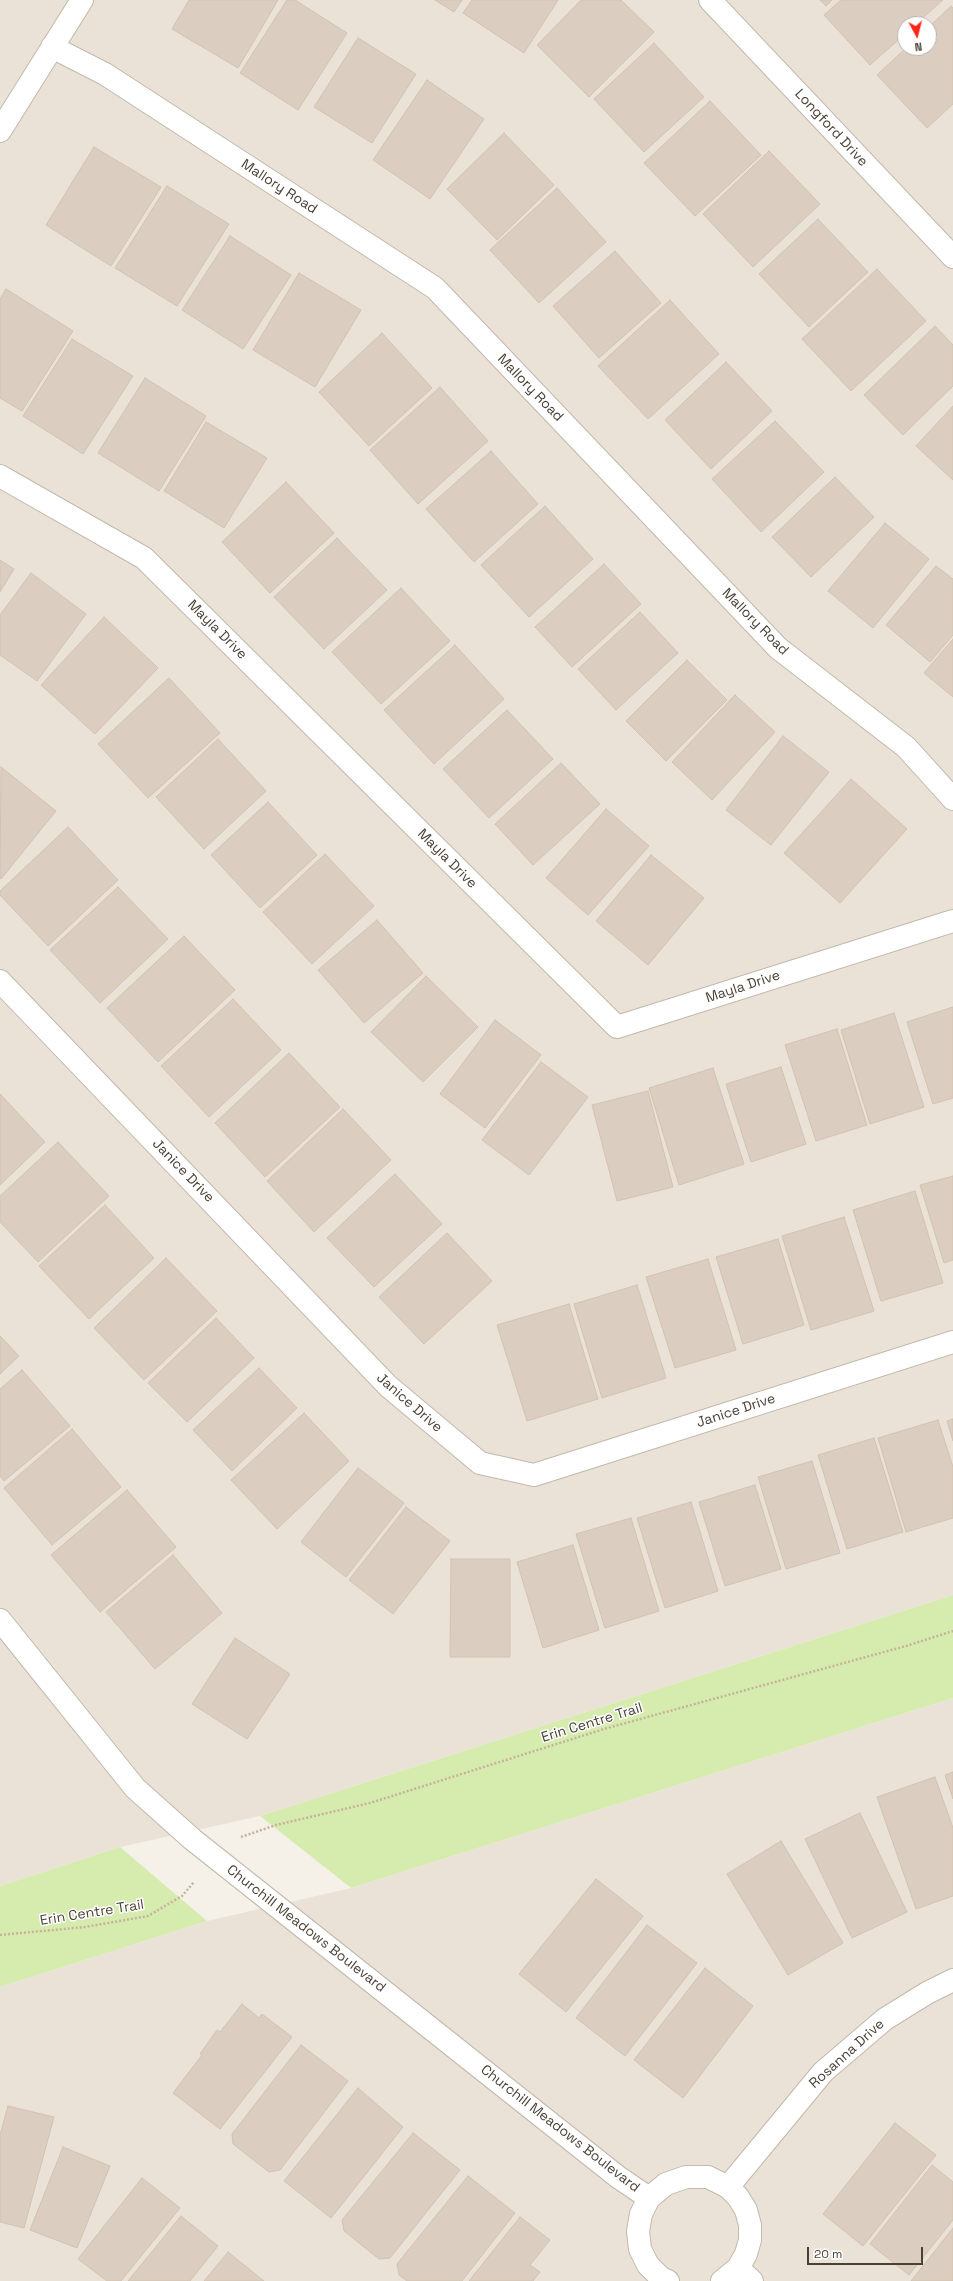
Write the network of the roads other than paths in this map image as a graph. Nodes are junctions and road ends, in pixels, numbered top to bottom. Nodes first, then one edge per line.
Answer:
1 (82, 0) edge
2 (710, 0) edge
3 (52, 47) junction
4 (0, 131) edge
5 (953, 256) edge
6 (0, 476) edge
7 (953, 799) edge
8 (953, 921) edge
9 (0, 981) edge
10 (953, 1342) edge
11 (0, 1620) edge
12 (953, 1980) edge
13 (728, 2187) junction
14 (649, 2198) junction
15 (737, 2276) edge
16 (662, 2280) edge

1 - 3 street
2 - 5 street, Longford Drive
3 - 4 street
3 - 7 street, Mallory Road
6 - 8 street, Mayla Drive
9 - 10 street, Janice Drive
11 - 14 street, Churchill Meadows Boulevard
12 - 13 street, Rosanna Drive
13 - 14 street
13 - 15 street
14 - 16 street

